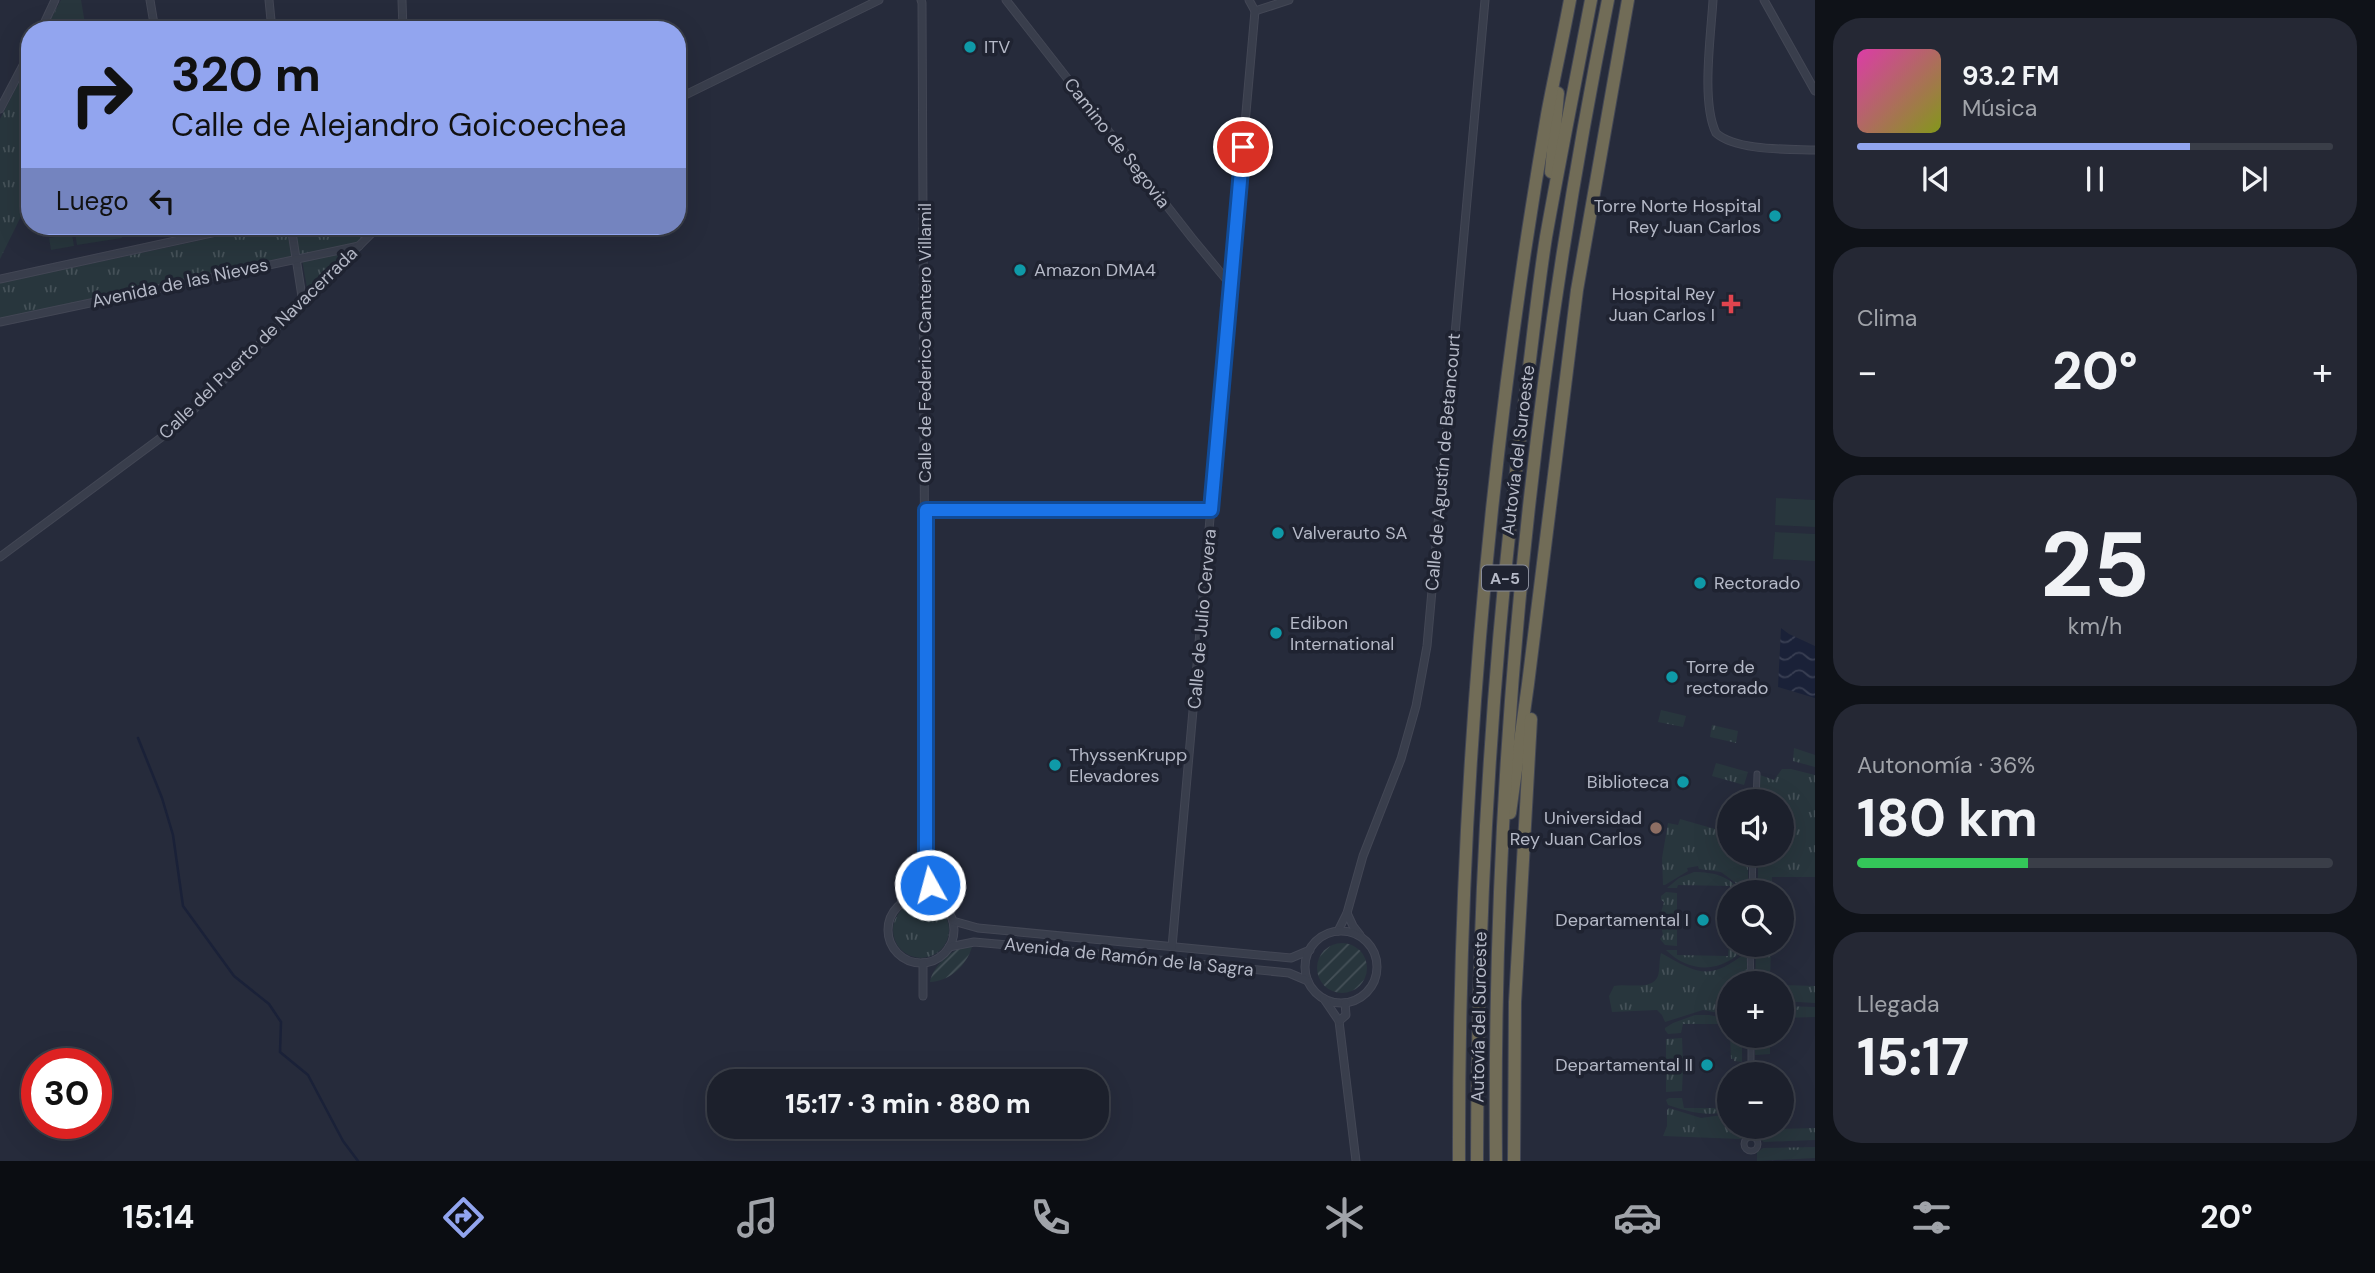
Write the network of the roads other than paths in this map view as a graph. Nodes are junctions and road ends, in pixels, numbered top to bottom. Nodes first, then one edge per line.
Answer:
1 (55, 0) edge
2 (150, 0) edge
3 (269, 0) edge
4 (402, 0) edge
5 (879, 0) edge
6 (920, 0) edge
7 (1006, 0) edge
8 (1249, 0) edge
9 (1289, 0) edge
10 (1485, 0) edge
11 (1562, 0) edge
12 (1570, 0) edge
13 (1591, 0) edge
14 (1608, 0) edge
15 (1628, 0) edge
16 (1713, 0) edge
17 (1764, 0) edge
18 (1255, 11) junction
19 (45, 21) edge
20 (154, 21) edge
21 (271, 21) edge
22 (403, 21) edge
23 (1563, 37) junction
24 (21, 68) edge
25 (1815, 91) edge
26 (686, 95) edge
27 (0, 109) edge
28 (1547, 113) junction
29 (1815, 150) edge
30 (179, 235) edge
31 (200, 235) edge
32 (292, 235) edge
33 (370, 235) edge
34 (180, 239) junction
35 (1546, 239) junction
36 (361, 245) junction
37 (296, 259) junction
38 (0, 279) edge
39 (1230, 284) junction
40 (303, 303) junction
41 (0, 322) edge
42 (926, 510) junction
43 (1211, 510) junction
44 (0, 557) edge
45 (1538, 600) junction
46 (1757, 774) dead end
47 (1756, 789) edge
48 (926, 855) junction
49 (935, 900) junction
50 (904, 901) junction
51 (1348, 913) junction
52 (953, 920) junction
53 (1338, 931) junction
54 (1360, 936) junction
55 (949, 947) junction
56 (1172, 947) junction
57 (1310, 950) junction
58 (923, 963) junction
59 (1308, 981) junction
60 (923, 996) dead end
61 (1323, 998) junction
62 (1345, 1003) junction
63 (1495, 1016) junction
64 (1339, 1021) junction
65 (1747, 1139) edge
66 (1754, 1139) edge
67 (1753, 1152) junction
68 (1356, 1161) edge
69 (1459, 1161) edge
70 (1478, 1161) edge
71 (1496, 1161) edge
72 (1514, 1161) edge
73 (1754, 1161) edge

1 - 19 street
2 - 20 street
3 - 21 street
4 - 22 street
5 - 26 street
6 - 42 street, Calle de Federico Cantero Villamil
7 - 39 street, Camino de Segovia
8 - 18 street
9 - 18 street
10 - 51 street, Calle de Agustín de Betancourt
11 - 28 highway
12 - 23 highway
13 - 35 highway, Autovía del Suroeste / A-5
14 - 63 highway, Autovía del Suroeste / A-5
15 - 45 highway
16 - 29 street
17 - 25 street
18 - 39 street, Calle de Julio Cervera
23 - 28 highway
23 - 35 highway
24 - 27 street
28 - 69 highway
30 - 34 street
31 - 34 street
32 - 37 street
33 - 36 street, Calle del Puerto de Navacerrada
34 - 38 street
35 - 70 highway, Autovía del Suroeste / A-5
36 - 37 street, Avenida de las Nieves
36 - 40 street, Calle del Puerto de Navacerrada
37 - 40 street
37 - 41 street, Avenida de las Nieves
39 - 43 street, Calle de Julio Cervera
40 - 44 street, Calle del Puerto de Navacerrada
42 - 43 street
42 - 48 street, Calle de Federico Cantero Villamil
43 - 56 street, Calle de Julio Cervera
45 - 63 highway
45 - 72 highway
46 - 47 street
48 - 49 street, Calle de Federico Cantero Villamil
48 - 50 street, Calle de Federico Cantero Villamil
49 - 50 street
49 - 52 street
50 - 58 street
51 - 53 street, Calle de Agustín de Betancourt
51 - 54 street
52 - 55 street
52 - 56 street, Avenida de Ramón de la Sagra
53 - 54 street
53 - 57 street
54 - 62 street
55 - 58 street
55 - 59 street, Avenida de Ramón de la Sagra
56 - 57 street, Avenida de Ramón de la Sagra
57 - 59 street
58 - 60 street
59 - 61 street
61 - 62 street
61 - 64 street
62 - 64 street
63 - 71 highway, Autovía del Suroeste / A-5
64 - 68 street
65 - 67 street
66 - 67 street
67 - 73 street

